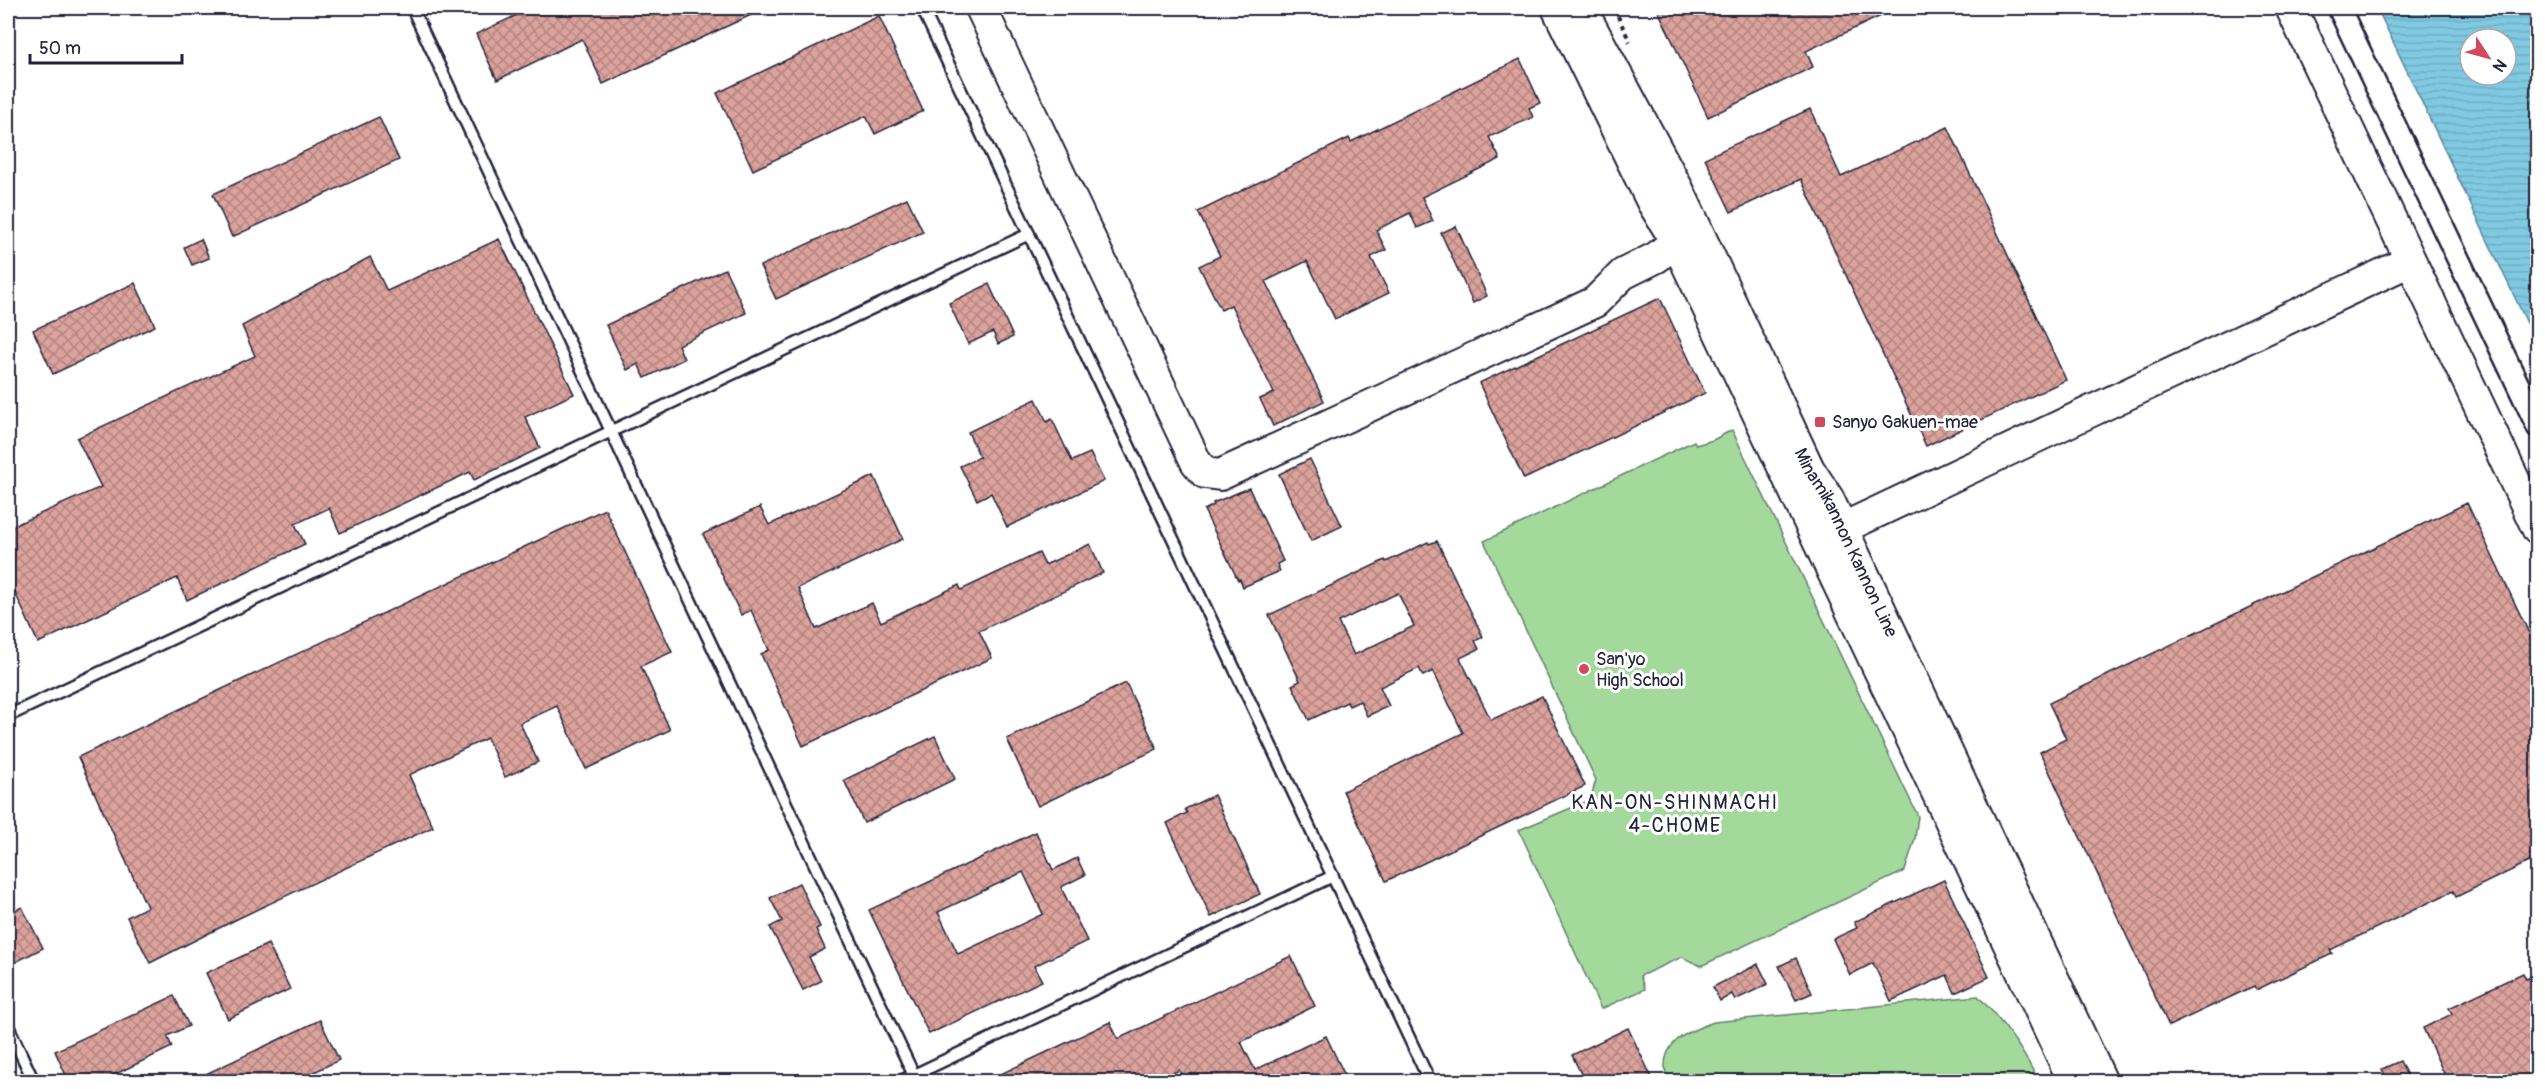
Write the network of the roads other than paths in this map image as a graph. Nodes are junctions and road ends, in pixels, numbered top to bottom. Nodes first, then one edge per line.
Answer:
1 (412, 8) edge
2 (922, 8) edge
3 (981, 8) edge
4 (1557, 8) edge
5 (1581, 8) edge
6 (2291, 8) edge
7 (2339, 8) edge
8 (1029, 234) junction
9 (1687, 236) junction
10 (2410, 261) junction
11 (2538, 427) edge
12 (610, 431) junction
13 (2538, 530) edge
14 (1830, 535) junction
15 (8, 716) edge
16 (1333, 876) junction
17 (8, 1026) edge
18 (915, 1078) edge
19 (34, 1082) edge
20 (899, 1082) edge
21 (1430, 1082) edge
22 (2074, 1082) edge
23 (2102, 1082) edge

1 - 12 lane
2 - 8 lane
3 - 9 street
4 - 9 street, Minamikannon Kannon Line
5 - 9 street, Minamikannon Kannon Line
6 - 10 street
7 - 11 street
8 - 12 lane
8 - 16 lane
9 - 14 street, Minamikannon Kannon Line
10 - 13 street
10 - 14 street
12 - 15 lane
12 - 18 lane
14 - 22 street, Minamikannon Kannon Line
14 - 23 street, Minamikannon Kannon Line
16 - 18 lane
16 - 21 lane
17 - 19 lane
18 - 20 lane

